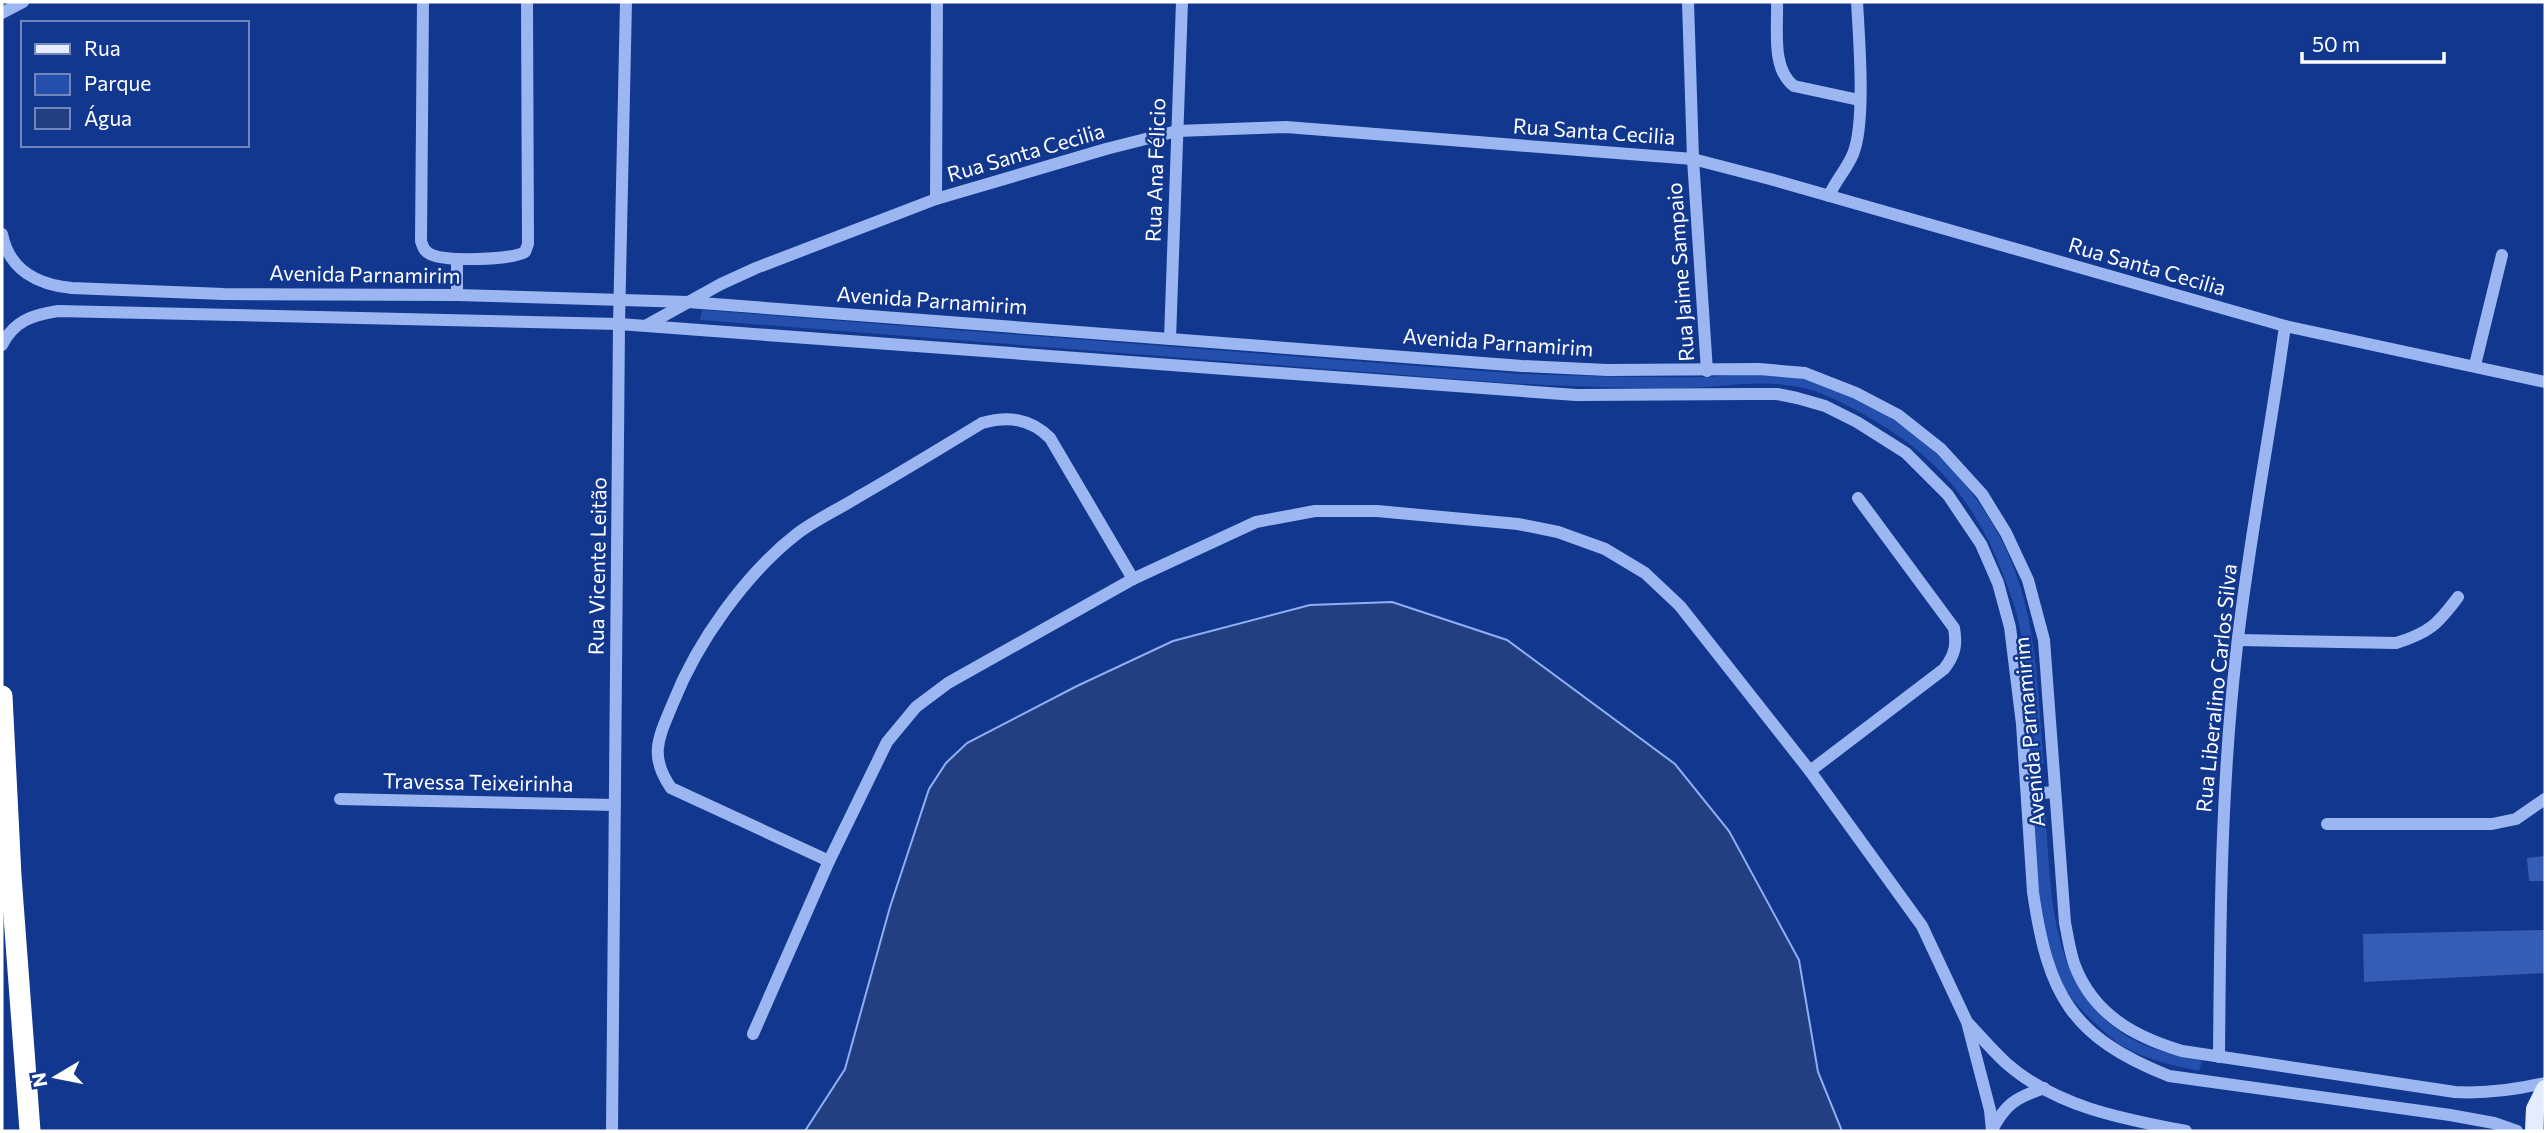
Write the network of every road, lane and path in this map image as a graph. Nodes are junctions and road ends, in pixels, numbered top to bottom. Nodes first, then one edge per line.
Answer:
1 (23, 2) edge
2 (423, 2) edge
3 (527, 2) edge
4 (626, 2) edge
5 (937, 2) edge
6 (1182, 2) edge
7 (1688, 2) edge
8 (1777, 2) edge
9 (1857, 2) edge
10 (2, 13) edge
11 (1860, 100) junction
12 (1177, 131) junction
13 (1693, 159) junction
14 (1829, 197) junction
15 (936, 199) junction
16 (2, 234) edge
17 (2502, 255) dead end
18 (457, 259) junction
19 (223, 293) junction
20 (457, 295) junction
21 (620, 300) junction
22 (688, 302) junction
23 (220, 316) junction
24 (619, 324) junction
25 (647, 325) junction
26 (2285, 326) junction
27 (1170, 339) junction
28 (2, 345) edge
29 (2475, 365) junction
30 (1707, 371) junction
31 (2545, 382) edge
32 (1858, 498) dead end
33 (1133, 579) junction
34 (2458, 597) dead end
35 (2238, 640) junction
36 (2, 696) edge
37 (1810, 771) junction
38 (2054, 792) junction
39 (2027, 794) junction
40 (340, 799) dead end
41 (2545, 799) edge
42 (615, 805) junction
43 (2327, 824) dead end
44 (2, 845) edge
45 (829, 861) junction
46 (10, 876) junction
47 (1968, 1022) junction
48 (753, 1034) dead end
49 (2219, 1057) junction
50 (2351, 1076) junction
51 (2545, 1083) edge
52 (2044, 1088) junction
53 (2545, 1089) edge
54 (2349, 1101) junction
55 (30, 1131) edge
56 (612, 1131) edge
57 (1992, 1131) edge
58 (2186, 1131) edge
59 (2517, 1131) edge
60 (2534, 1131) edge

1 - 10 street
2 - 18 street
3 - 18 street
4 - 21 street, Rua Vicente Leitão
5 - 15 street
6 - 12 street, Rua Ana Félicio
7 - 13 street, Rua Jaime Sampaio
8 - 11 street
9 - 11 street
11 - 14 street
12 - 13 street, Rua Santa Cecilia
12 - 15 street, Rua Santa Cecilia
12 - 27 street, Rua Ana Félicio
13 - 14 street, Rua Santa Cecilia
13 - 30 street, Rua Jaime Sampaio
14 - 26 street, Rua Santa Cecilia
15 - 22 street, Rua Santa Cecilia
16 - 19 street, Avenida Parnamirim
17 - 29 street
18 - 20 street
19 - 20 street, Avenida Parnamirim
19 - 23 street
20 - 21 street, Avenida Parnamirim
21 - 22 street, Avenida Parnamirim
21 - 24 street, Rua Vicente Leitão
22 - 25 street, Rua Santa Cecilia
22 - 27 street, Avenida Parnamirim
23 - 24 street, Avenida Parnamirim
23 - 28 street, Avenida Parnamirim
24 - 25 street, Avenida Parnamirim
24 - 42 street, Rua Vicente Leitão
25 - 39 street, Avenida Parnamirim
26 - 29 street, Rua Santa Cecilia
26 - 35 street, Rua Liberalino Carlos Silva
27 - 30 street, Avenida Parnamirim
29 - 31 street, Rua Santa Cecilia
30 - 38 street, Avenida Parnamirim
32 - 37 street
33 - 37 street
33 - 45 street
33 - 45 street
34 - 35 street
35 - 49 street, Rua Liberalino Carlos Silva
36 - 46 highway
37 - 47 street
38 - 39 street
38 - 49 street, Avenida Parnamirim
39 - 54 street, Avenida Parnamirim
40 - 42 street, Travessa Teixeirinha
41 - 43 street
42 - 56 street, Rua Vicente Leitão
44 - 46 highway
45 - 48 street
46 - 55 highway
47 - 52 street
47 - 57 street
49 - 50 street, Avenida Parnamirim
50 - 51 street, Avenida Parnamirim
50 - 54 street
52 - 57 street
52 - 58 street
53 - 60 main road
54 - 59 street, Avenida Parnamirim

